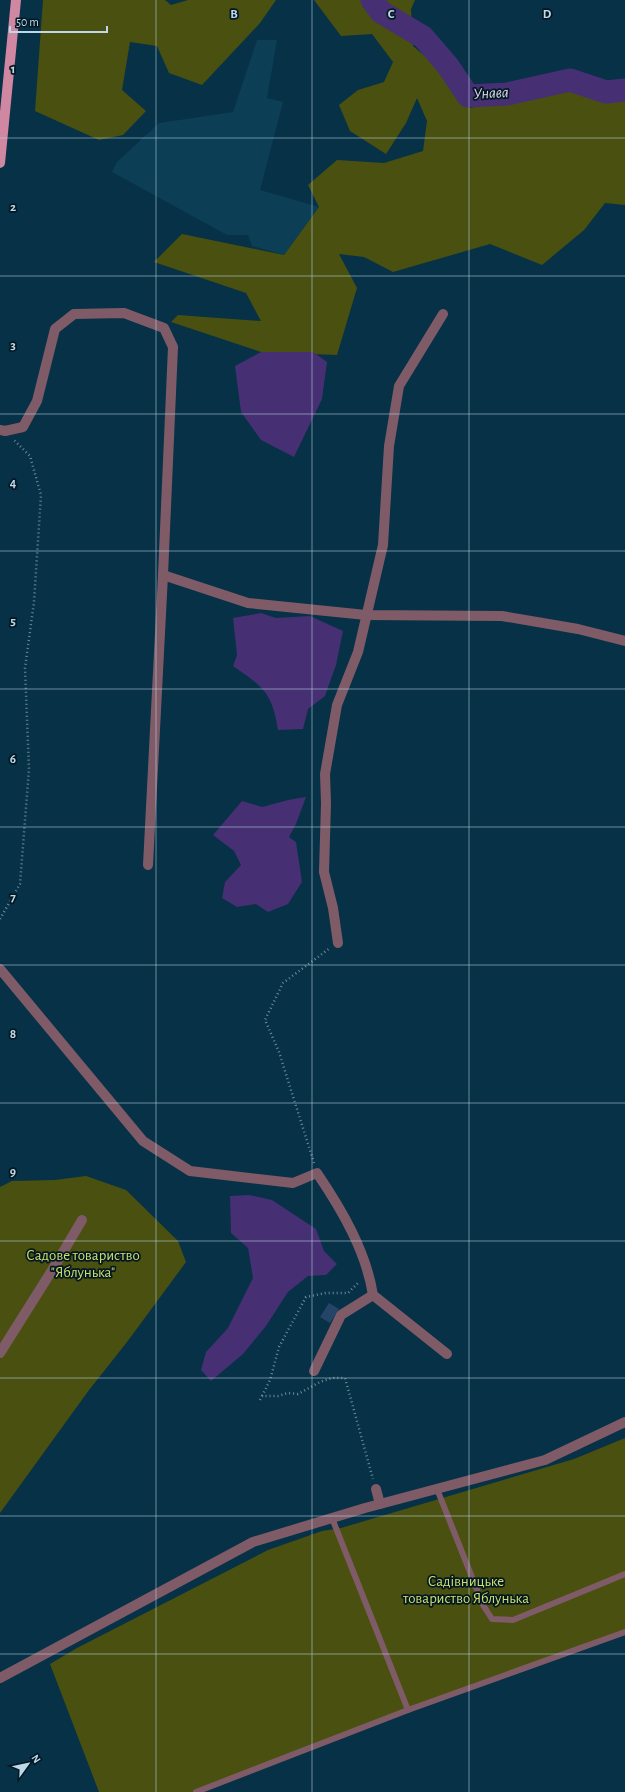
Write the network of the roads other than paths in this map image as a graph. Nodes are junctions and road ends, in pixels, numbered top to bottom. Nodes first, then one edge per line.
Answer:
1 (16, 0) edge
2 (0, 163) edge
3 (442, 314) dead end
4 (3, 431) edge
5 (163, 575) junction
6 (366, 615) junction
7 (625, 641) edge
8 (148, 865) dead end
9 (338, 943) road end
10 (0, 969) edge
11 (82, 1220) dead end
12 (373, 1295) junction
13 (0, 1353) edge
14 (447, 1354) dead end
15 (314, 1371) dead end
16 (625, 1422) edge
17 (376, 1489) road end
18 (437, 1489) junction
19 (380, 1504) junction
20 (332, 1518) junction
21 (625, 1574) edge
22 (625, 1632) edge
23 (0, 1678) edge
24 (408, 1710) junction
25 (196, 1792) edge

1 - 2 main road
3 - 6 street
4 - 5 street
5 - 6 street
5 - 8 street
6 - 7 street
6 - 9 street
10 - 12 street
11 - 13 street
12 - 14 street
12 - 15 street
16 - 18 street
17 - 19 street
18 - 19 street
18 - 21 lane
19 - 20 street
20 - 23 street
20 - 24 lane
22 - 24 lane
24 - 25 lane

